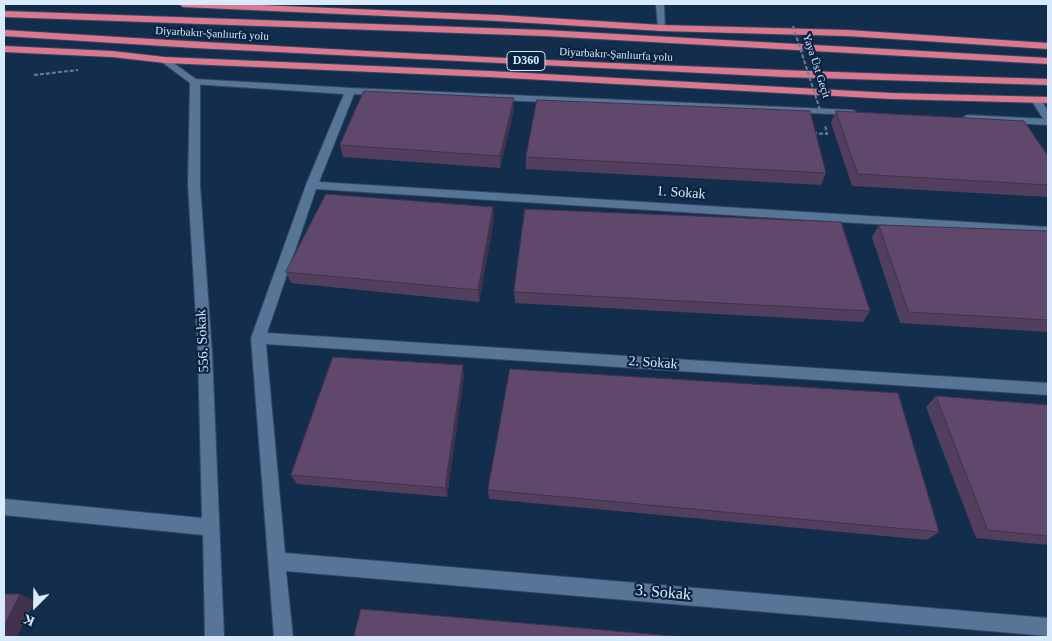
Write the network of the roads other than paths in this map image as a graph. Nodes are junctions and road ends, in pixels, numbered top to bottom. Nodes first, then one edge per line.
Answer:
1 (183, 4) edge
2 (660, 4) edge
3 (220, 5) edge
4 (4, 14) edge
5 (430, 15) junction
6 (260, 24) junction
7 (662, 28) junction
8 (747, 31) junction
9 (4, 33) edge
10 (4, 44) edge
11 (1048, 46) edge
12 (4, 49) edge
13 (112, 54) junction
14 (165, 60) junction
15 (1026, 60) junction
16 (1048, 61) edge
17 (699, 70) junction
18 (489, 74) junction
19 (195, 82) junction
20 (1048, 82) edge
21 (350, 90) junction
22 (1036, 100) junction
23 (1048, 100) edge
24 (861, 113) edge
25 (960, 118) edge
26 (1048, 120) edge
27 (312, 185) junction
28 (1048, 231) edge
29 (258, 338) junction
30 (1048, 388) edge
31 (4, 507) edge
32 (211, 527) junction
33 (277, 561) junction
34 (1048, 627) edge
35 (215, 637) edge
36 (284, 637) edge

1 - 3 highway
2 - 7 street
3 - 5 highway
4 - 6 highway, Diyarbakır-Şanlıurfa yolu / D360
5 - 6 highway
5 - 7 highway
6 - 15 highway, Diyarbakır-Şanlıurfa yolu / D360
7 - 8 highway
8 - 11 highway
8 - 15 highway
9 - 17 highway, Diyarbakır-Şanlıurfa yolu / D360
10 - 13 highway
12 - 13 highway
13 - 14 highway
14 - 18 highway
14 - 19 street
15 - 16 highway, Diyarbakır-Şanlıurfa yolu / D360
17 - 18 highway
17 - 20 highway, Diyarbakır-Şanlıurfa yolu / D360
18 - 22 highway
19 - 21 street
19 - 32 street, 556. Sokak
21 - 24 street
21 - 27 street
22 - 23 highway
22 - 26 street
25 - 26 street
27 - 28 street, 1. Sokak
27 - 29 street
29 - 30 street, 2. Sokak
29 - 33 street
31 - 32 street
32 - 35 street, 556. Sokak
33 - 34 street, 3. Sokak
33 - 36 street

